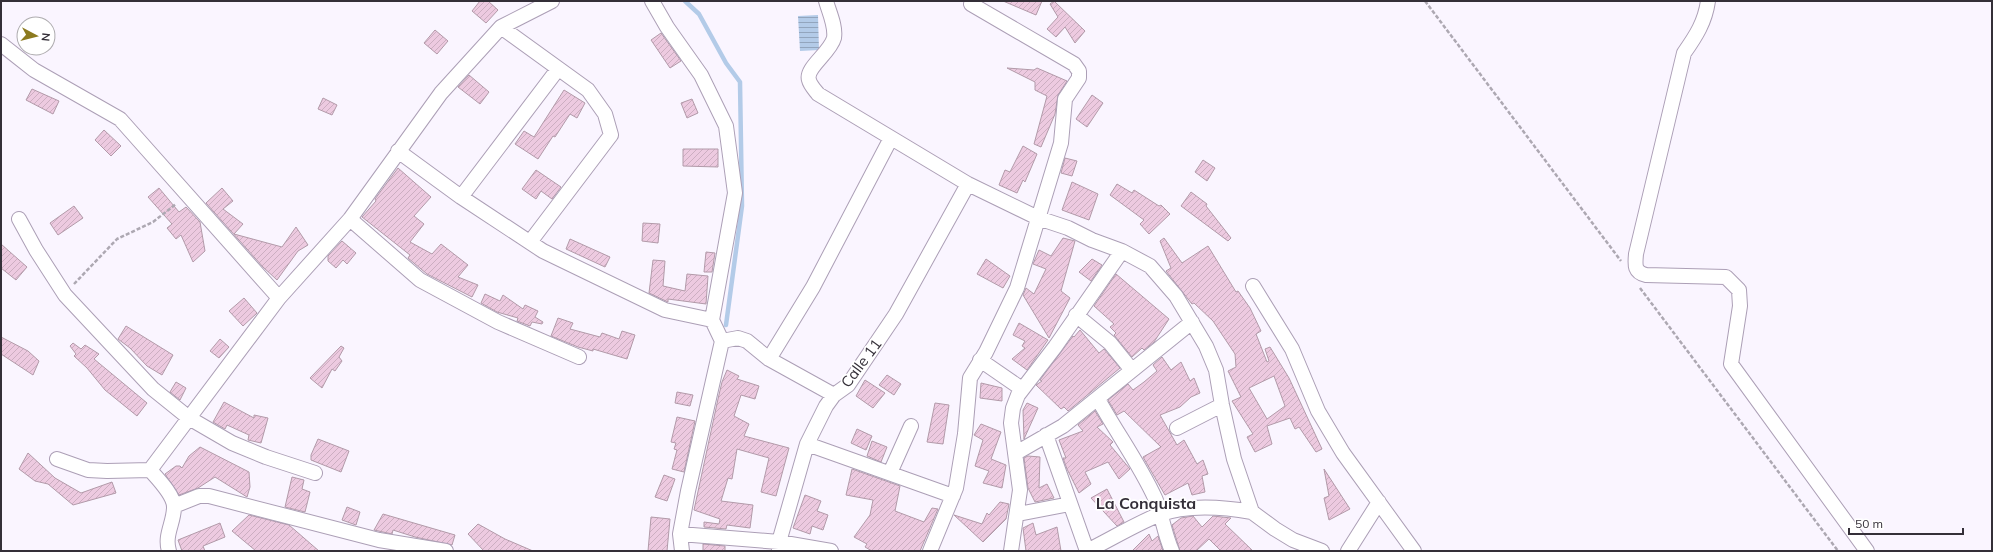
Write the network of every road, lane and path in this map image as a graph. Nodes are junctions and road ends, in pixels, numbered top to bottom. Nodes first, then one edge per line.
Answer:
1 (552, 1) edge
2 (652, 1) edge
3 (826, 1) edge
4 (1708, 1) edge
5 (971, 4) dead end
6 (501, 27) junction
7 (1, 44) edge
8 (558, 69) junction
9 (891, 138) junction
10 (398, 151) junction
11 (968, 184) junction
12 (187, 194) junction
13 (461, 197) junction
14 (1038, 218) junction
15 (19, 219) dead end
16 (350, 219) junction
17 (530, 242) junction
18 (1122, 251) junction
19 (1253, 286) dead end
20 (65, 295) junction
21 (279, 298) junction
22 (1076, 315) junction
23 (712, 320) junction
24 (1192, 322) junction
25 (722, 341) junction
26 (579, 356) dead end
27 (769, 359) junction
28 (980, 360) junction
29 (1131, 369) junction
30 (1022, 389) junction
31 (834, 395) junction
32 (1098, 399) junction
33 (1222, 405) junction
34 (189, 418) junction
35 (911, 426) dead end
36 (1177, 428) dead end
37 (1046, 435) junction
38 (807, 444) junction
39 (1016, 453) junction
40 (57, 460) dead end
41 (150, 470) junction
42 (315, 473) dead end
43 (890, 473) junction
44 (953, 496) junction
45 (1379, 502) junction
46 (1070, 504) junction
47 (174, 506) junction
48 (1252, 512) junction
49 (1018, 514) junction
50 (1159, 515) junction
51 (680, 534) junction
52 (168, 546) edge
53 (779, 546) edge
54 (446, 551) edge
55 (682, 551) edge
56 (831, 551) edge
57 (930, 551) edge
58 (1011, 551) edge
59 (1087, 551) edge
60 (1172, 551) edge
61 (1322, 551) edge
62 (1348, 551) edge
63 (1414, 551) edge
64 (1867, 551) edge

1 - 6 street
2 - 23 street
3 - 9 street
4 - 64 street
5 - 14 street
6 - 8 street
6 - 10 street
7 - 12 street
8 - 13 street
8 - 17 street
9 - 11 street
9 - 27 street
10 - 13 street
10 - 16 street
11 - 14 street
11 - 31 street, Calle 11
12 - 20 path
12 - 21 street
13 - 17 street
14 - 18 street
14 - 28 street
15 - 20 street
16 - 21 street
16 - 26 street
17 - 23 street
18 - 22 street
18 - 24 street
19 - 45 street
20 - 34 street
21 - 34 street
22 - 29 street
22 - 30 street
23 - 25 street
24 - 29 street
24 - 33 street
25 - 27 street
25 - 51 street
27 - 31 street
28 - 30 street
28 - 44 street
29 - 32 street
30 - 39 street
31 - 38 street, Calle 11
32 - 37 street
32 - 50 street
33 - 36 street
33 - 48 street
34 - 41 street
34 - 42 street
35 - 43 street
37 - 39 street
37 - 46 street
38 - 43 street
38 - 53 street, Calle 11
39 - 49 street
40 - 41 street
41 - 47 street
43 - 44 street
44 - 57 street
45 - 62 street
45 - 63 street
46 - 49 street
46 - 59 street
47 - 52 street
47 - 54 street
48 - 50 street
48 - 61 street
49 - 58 street
50 - 59 street
50 - 60 street
51 - 53 street
51 - 55 street
53 - 56 street

